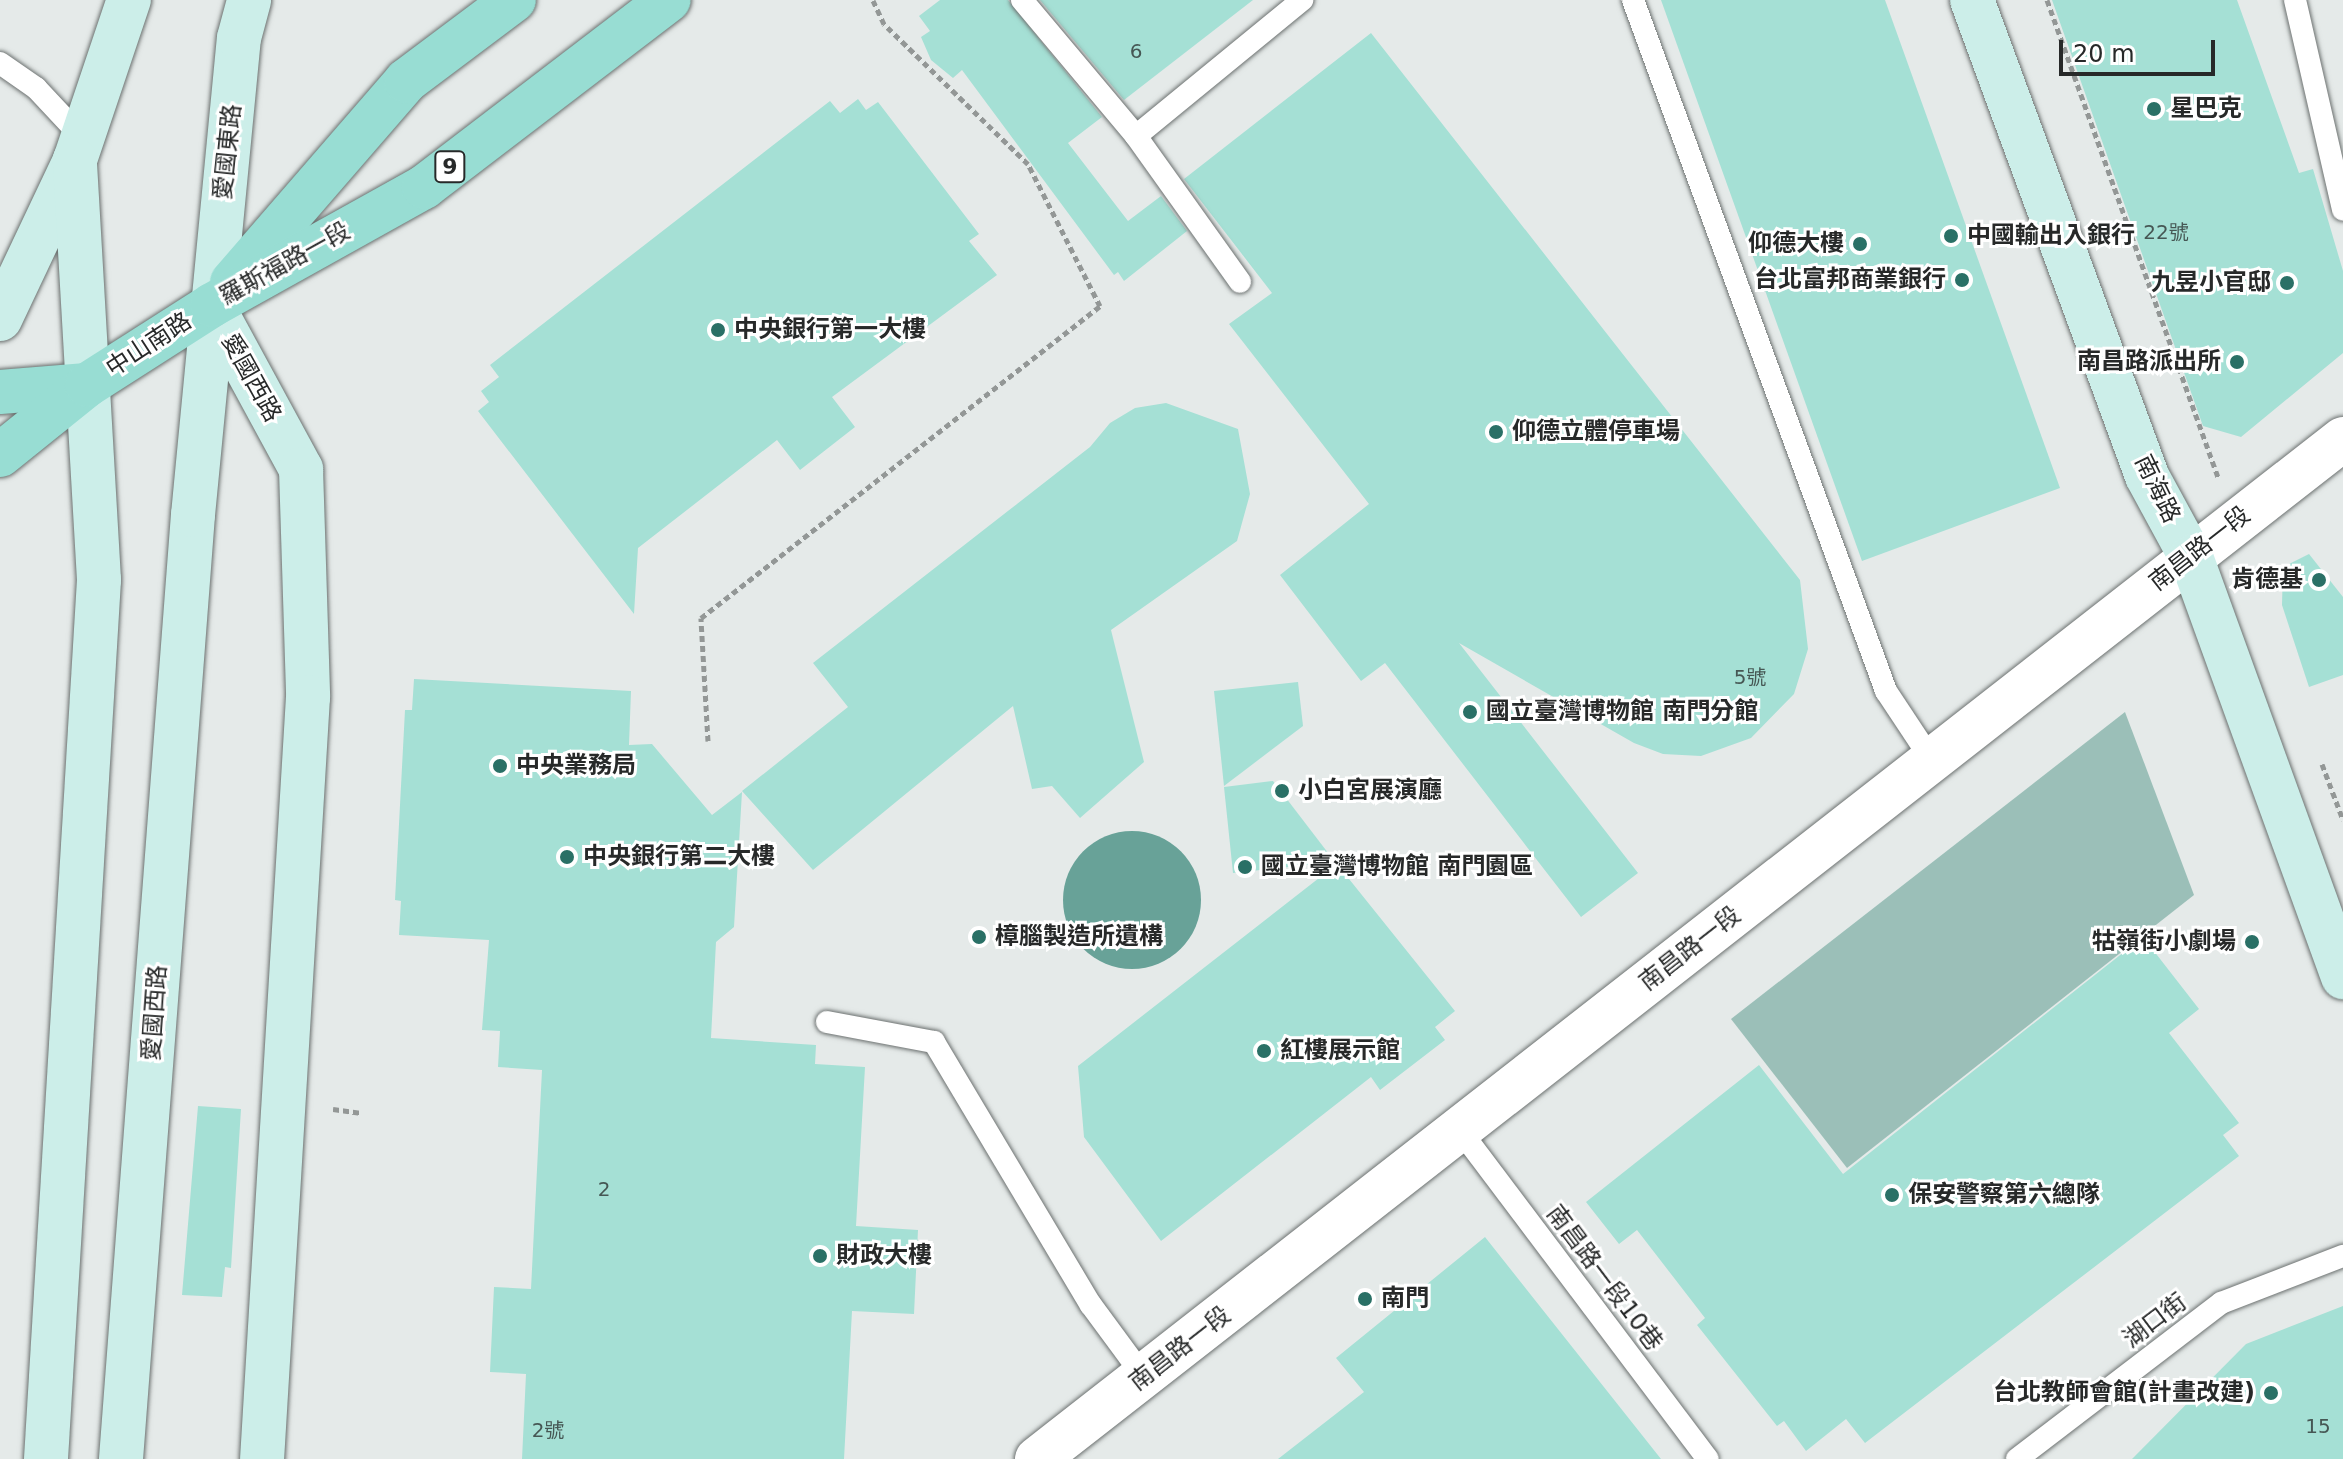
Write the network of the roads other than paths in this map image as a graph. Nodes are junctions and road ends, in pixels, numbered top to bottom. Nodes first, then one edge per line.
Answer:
1 (129, 0) edge
2 (249, 0) edge
3 (514, 0) edge
4 (669, 0) edge
5 (1022, 0) edge
6 (1302, 0) edge
7 (1633, 0) edge
8 (1972, 0) edge
9 (2295, 0) edge
10 (0, 63) edge
11 (1136, 136) junction
12 (77, 148) junction
13 (2343, 210) edge
14 (1240, 282) dead end
15 (212, 305) junction
16 (0, 319) edge
17 (87, 385) junction
18 (0, 392) edge
19 (2343, 439) edge
20 (0, 455) edge
21 (0, 487) edge
22 (2191, 557) junction
23 (1931, 759) junction
24 (2343, 977) edge
25 (827, 1022) dead end
26 (1459, 1129) junction
27 (2343, 1256) edge
28 (1144, 1377) junction
29 (46, 1459) edge
30 (121, 1459) edge
31 (262, 1459) edge
32 (1037, 1459) edge
33 (1708, 1459) edge
34 (2017, 1459) edge

1 - 12 street
2 - 15 street, 愛國東路
3 - 15 main road, 羅斯福路一段 / 9
4 - 15 main road, 羅斯福路一段 / 9
5 - 11 lane
6 - 11 lane
7 - 23 lane
8 - 22 street, 南海路
9 - 13 lane
10 - 12 lane
11 - 14 lane
12 - 16 street
12 - 17 street
15 - 17 main road, 中山南路 / 9
15 - 30 street, 愛國西路
15 - 31 street, 愛國西路
17 - 18 main road, 中山南路 / 9
17 - 20 main road, 中山南路 / 9
17 - 21 main road, 中山南路 / 9
17 - 29 street
19 - 22 street, 南昌路一段
22 - 23 street, 南昌路一段
22 - 24 street, 南海路
23 - 26 street, 南昌路一段
25 - 28 lane
26 - 28 street, 南昌路一段
26 - 33 lane, 南昌路一段10巷
27 - 34 lane, 湖口街
28 - 32 street, 南昌路一段

